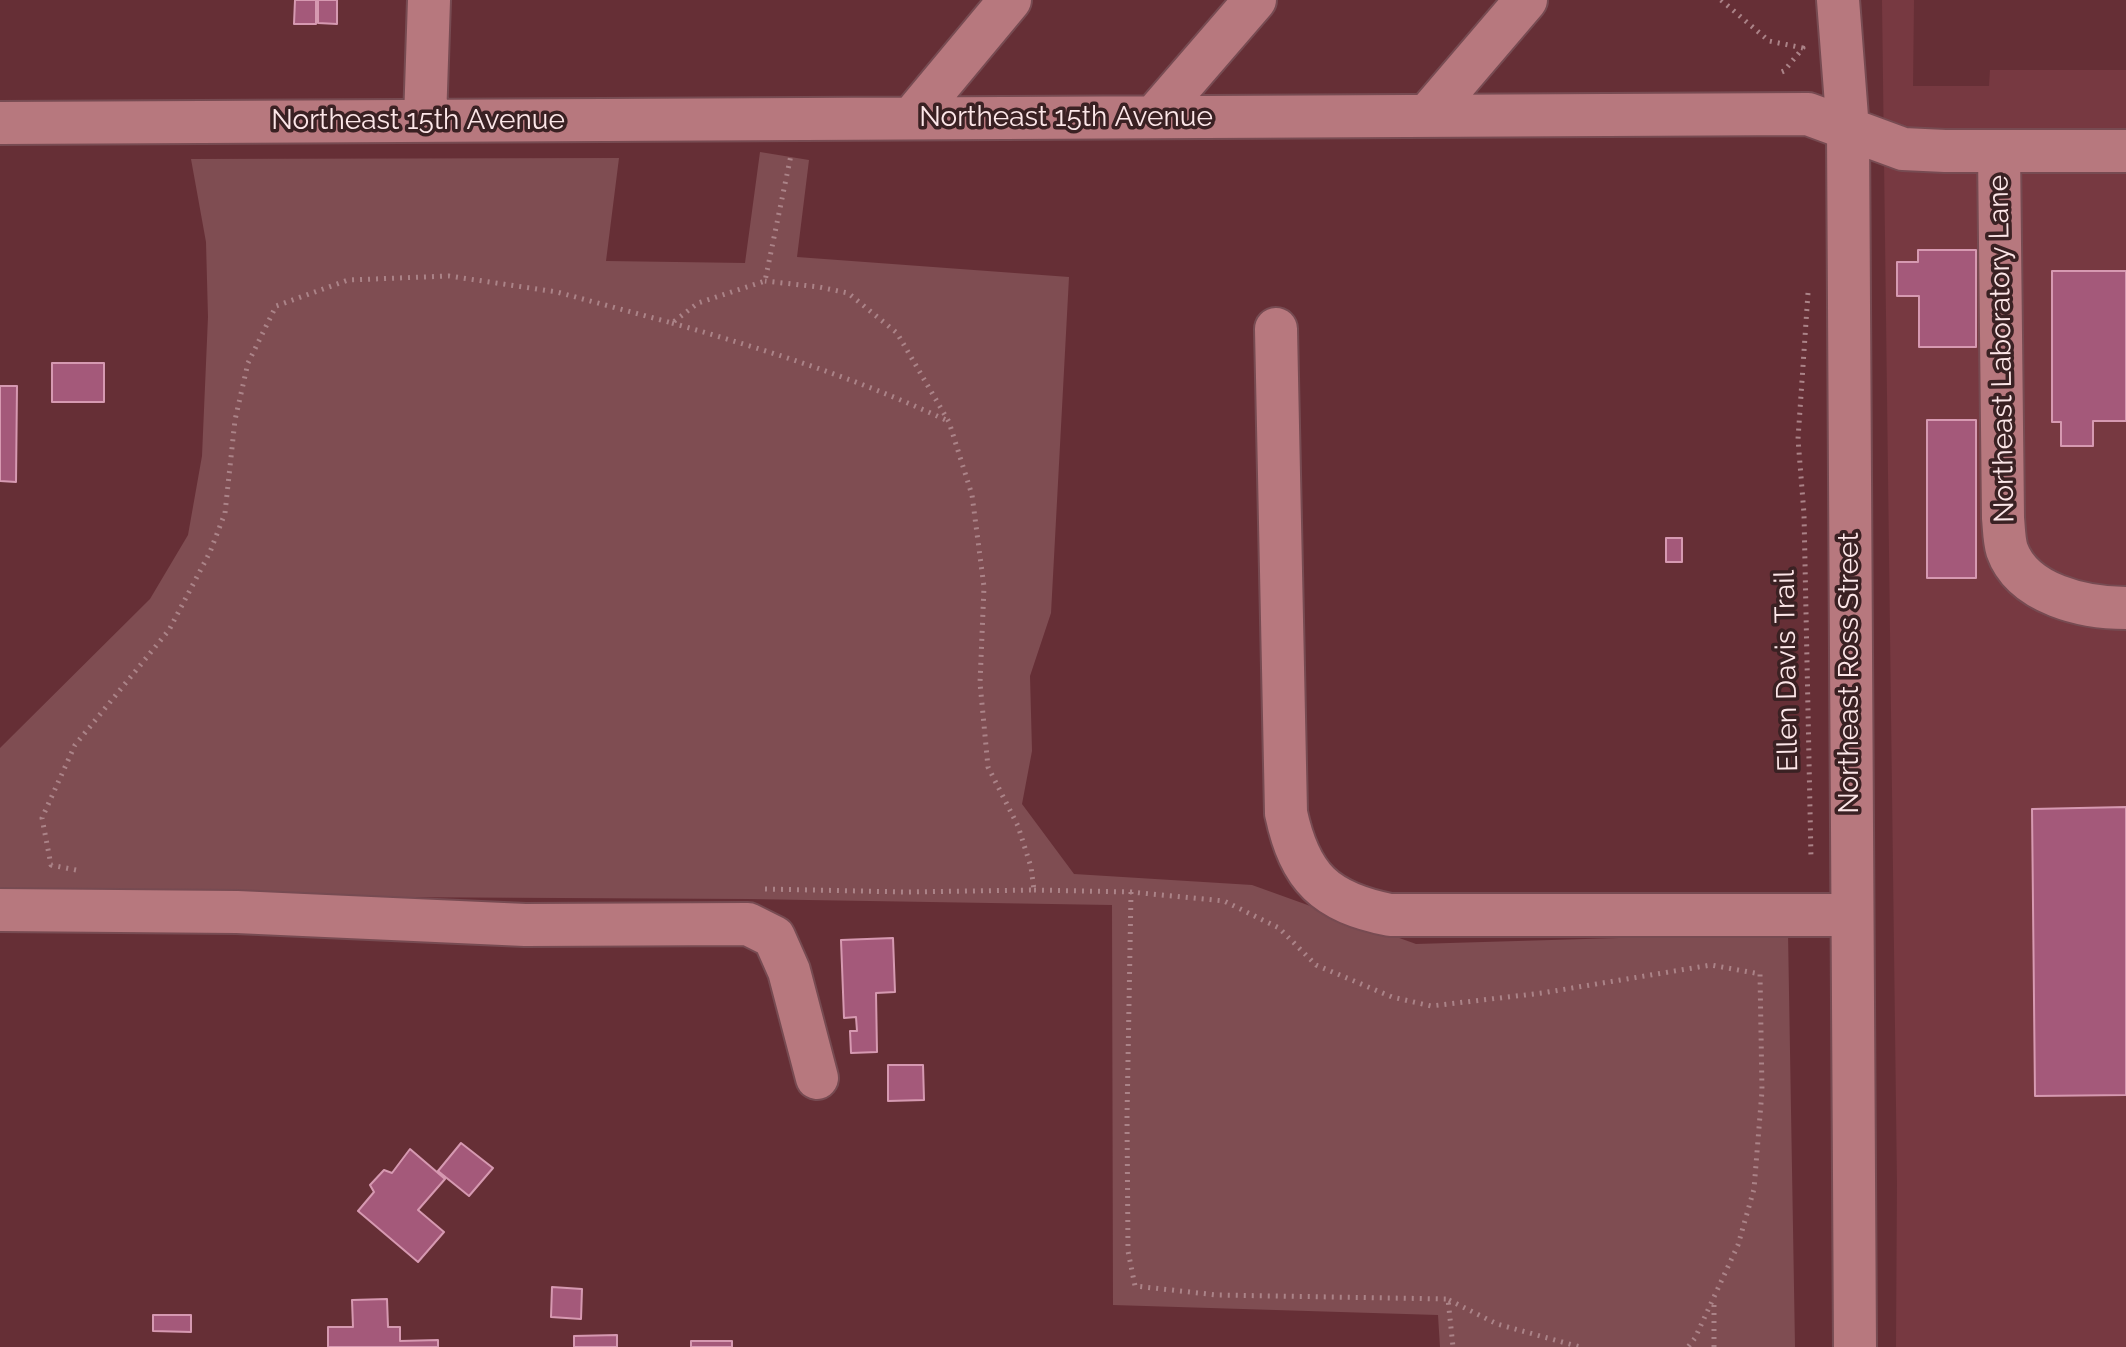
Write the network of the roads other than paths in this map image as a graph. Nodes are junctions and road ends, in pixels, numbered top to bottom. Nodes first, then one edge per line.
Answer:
1 (429, 0) edge
2 (1010, 0) edge
3 (1255, 0) edge
4 (1526, 0) edge
5 (1838, 0) edge
6 (1427, 116) junction
7 (1154, 117) junction
8 (912, 118) junction
9 (425, 120) junction
10 (0, 123) edge
11 (1848, 130) junction
12 (1999, 151) junction
13 (2126, 151) edge
14 (1276, 329) dead end
15 (2126, 608) edge
16 (0, 910) edge
17 (1831, 915) junction
18 (817, 1078) dead end
19 (1855, 1347) edge

1 - 9 street
2 - 8 street
3 - 7 street
4 - 6 street
5 - 11 street, Northeast Ross Street
6 - 7 street, Northeast 15th Avenue
6 - 11 street, Northeast 15th Avenue
7 - 8 street, Northeast 15th Avenue
8 - 9 street, Northeast 15th Avenue
9 - 10 street, Northeast 15th Avenue
11 - 12 street, Northeast 15th Avenue
11 - 17 street, Northeast Ross Street
12 - 13 street, Northeast 15th Avenue
12 - 15 street, Northeast Laboratory Lane
14 - 17 street
16 - 18 street
17 - 19 street, Northeast Ross Street

